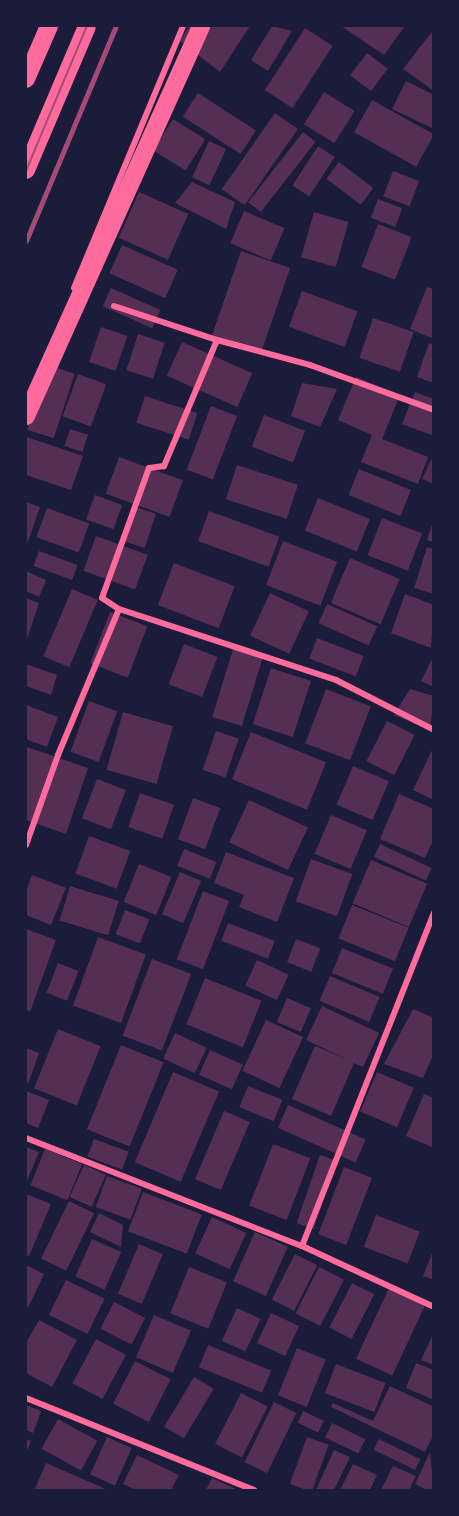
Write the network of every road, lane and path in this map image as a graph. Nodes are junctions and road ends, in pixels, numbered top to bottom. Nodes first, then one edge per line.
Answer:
1 (41, 26) edge
2 (49, 26) edge
3 (87, 26) edge
4 (183, 26) edge
5 (201, 26) edge
6 (26, 63) edge
7 (26, 79) edge
8 (26, 170) edge
9 (114, 306) dead end
10 (217, 340) junction
11 (26, 404) edge
12 (434, 410) edge
13 (26, 416) edge
14 (119, 609) junction
15 (434, 730) edge
16 (26, 845) edge
17 (434, 913) edge
18 (26, 1138) edge
19 (302, 1246) junction
20 (434, 1307) edge
21 (26, 1398) edge
22 (254, 1491) edge

1 - 6 street
2 - 7 highway
3 - 8 highway
4 - 11 street
5 - 13 highway
9 - 10 street
10 - 12 street
10 - 14 street
14 - 15 street
14 - 16 street
17 - 19 street
18 - 19 street
19 - 20 street
21 - 22 street

